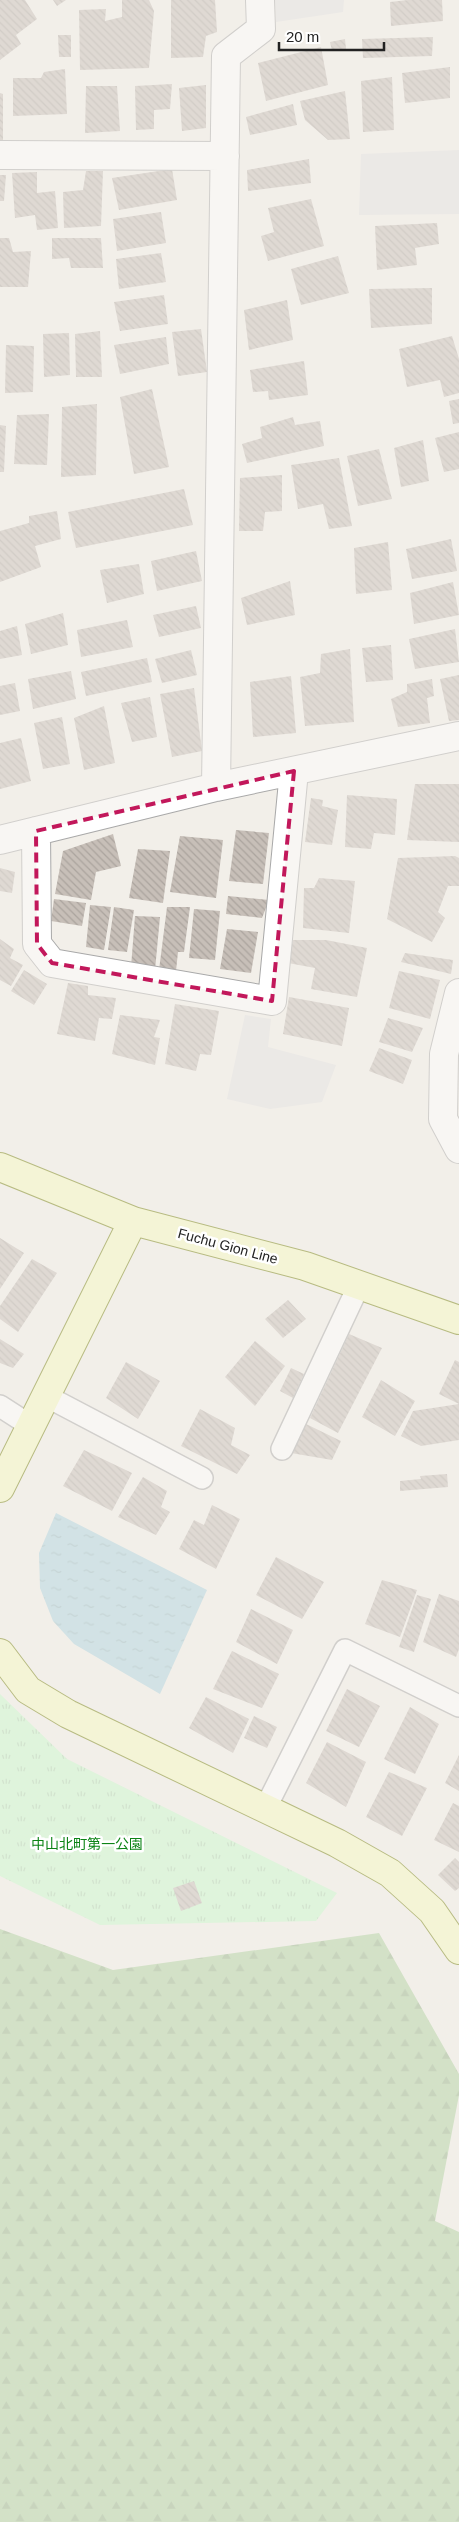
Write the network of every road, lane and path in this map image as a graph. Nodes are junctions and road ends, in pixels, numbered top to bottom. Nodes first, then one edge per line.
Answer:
1 (260, 0) edge
2 (0, 155) edge
3 (225, 156) junction
4 (459, 736) edge
5 (294, 771) junction
6 (216, 787) junction
7 (36, 831) junction
8 (0, 840) edge
9 (459, 993) edge
10 (459, 1149) edge
11 (0, 1167) edge
12 (133, 1221) junction
13 (359, 1285) junction
14 (459, 1320) edge
15 (46, 1396) junction
16 (0, 1406) edge
17 (31, 1426) junction
18 (282, 1449) dead end
19 (202, 1478) dead end
20 (0, 1488) edge
21 (0, 1652) edge
22 (459, 1706) edge
23 (265, 1809) junction
24 (459, 1950) edge

1 - 3 street
2 - 3 street
3 - 6 street
4 - 5 street
5 - 6 street
5 - 7 street
6 - 7 street
7 - 8 street
9 - 10 street
11 - 12 street, Fuchu Gion Line
12 - 13 street, Fuchu Gion Line
12 - 15 street
13 - 14 street, Fuchu Gion Line
13 - 18 lane
15 - 17 street
15 - 19 lane
16 - 17 lane
17 - 20 street
21 - 23 street
22 - 23 lane
23 - 24 street

